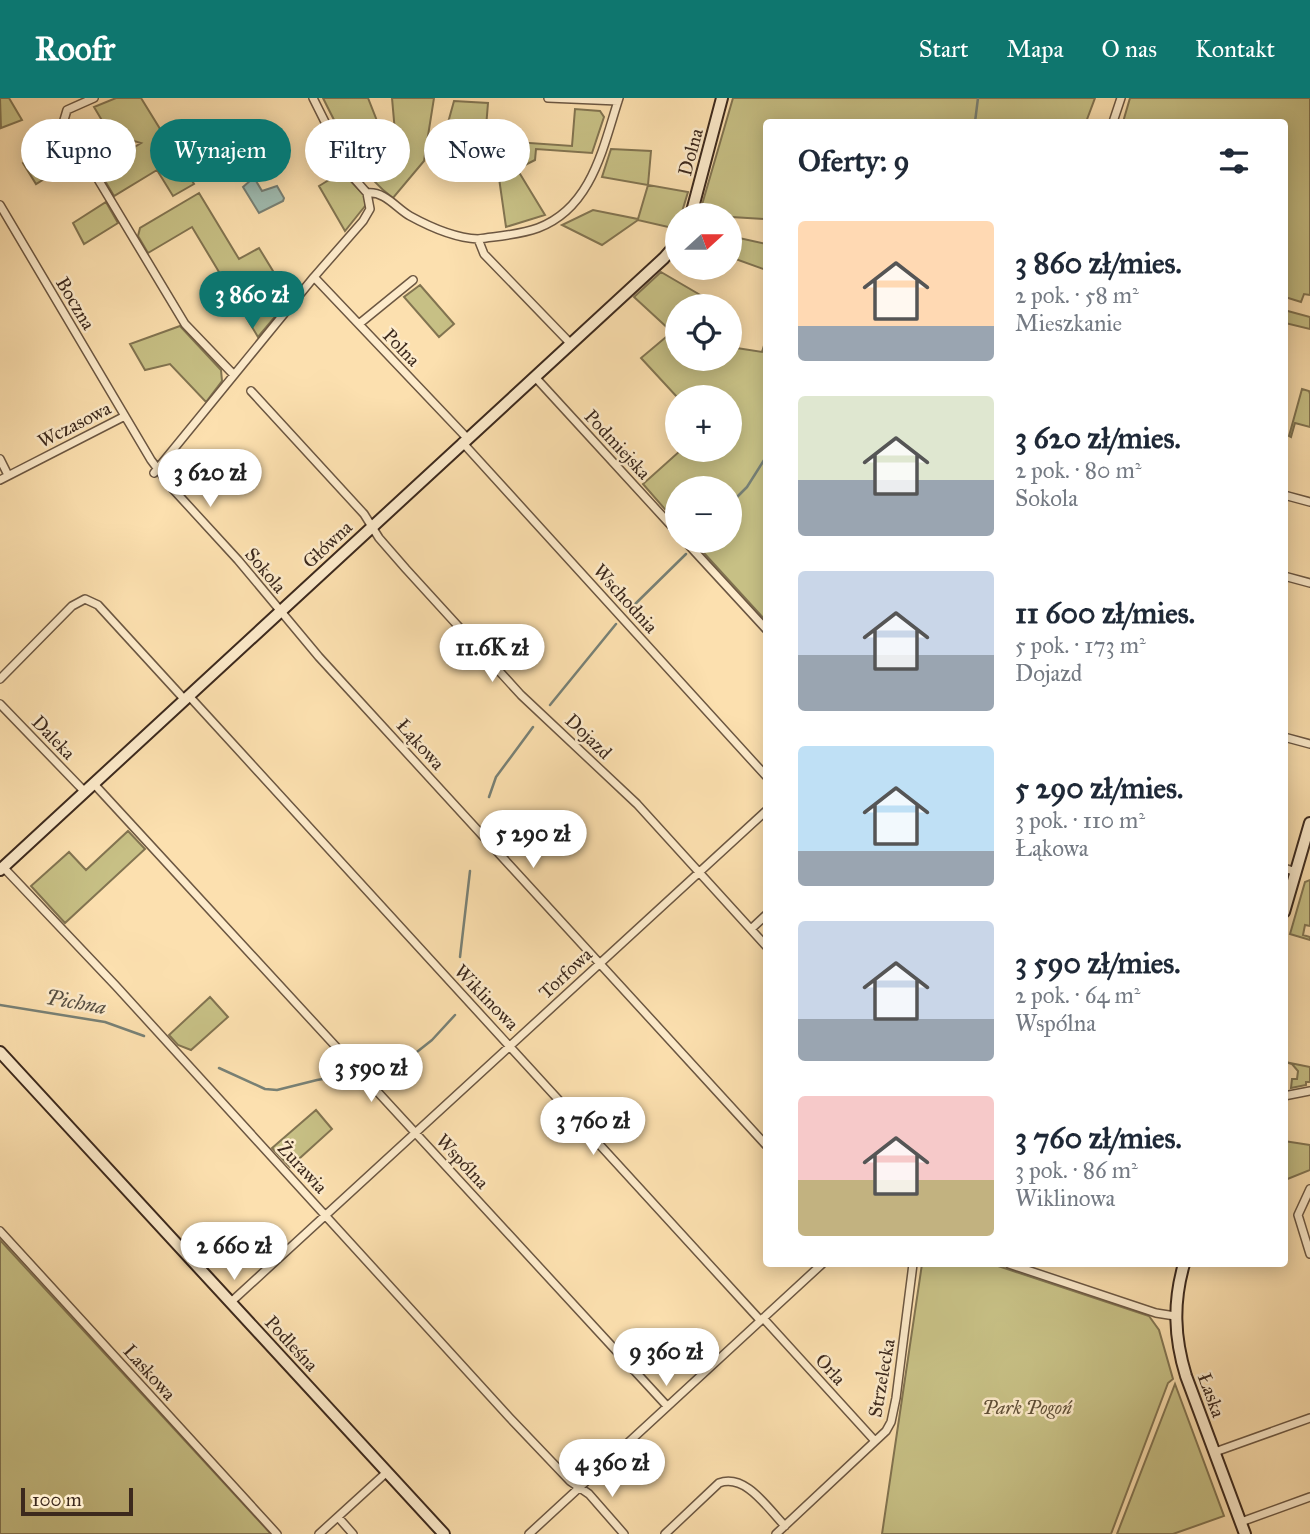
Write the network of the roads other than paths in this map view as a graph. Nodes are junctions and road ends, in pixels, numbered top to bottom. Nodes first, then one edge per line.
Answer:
1 (94, 98) edge
2 (313, 98) edge
3 (548, 98) edge
4 (722, 98) edge
5 (1121, 98) edge
6 (618, 99) edge
7 (1114, 119) edge
8 (367, 193) junction
9 (694, 203) edge
10 (0, 205) edge
11 (478, 239) junction
12 (665, 254) edge
13 (314, 276) junction
14 (413, 280) dead end
15 (359, 324) junction
16 (570, 344) junction
17 (234, 375) junction
18 (535, 377) junction
19 (251, 391) dead end
20 (125, 416) junction
21 (465, 440) junction
22 (0, 459) edge
23 (156, 471) junction
24 (8, 475) junction
25 (0, 480) edge
26 (1288, 496) edge
27 (1310, 502) edge
28 (665, 519) edge
29 (372, 527) junction
30 (696, 553) edge
31 (1288, 577) edge
32 (1310, 583) edge
33 (281, 611) junction
34 (763, 626) edge
35 (0, 678) edge
36 (187, 698) junction
37 (0, 704) edge
38 (1288, 738) edge
39 (1310, 744) edge
40 (763, 773) edge
41 (90, 788) junction
42 (763, 814) edge
43 (1310, 822) edge
44 (2, 868) edge
45 (1288, 869) edge
46 (699, 872) junction
47 (1296, 872) junction
48 (1288, 899) edge
49 (763, 918) edge
50 (751, 929) junction
51 (763, 943) edge
52 (599, 963) junction
53 (511, 1045) junction
54 (0, 1052) edge
55 (1310, 1091) edge
56 (1288, 1095) edge
57 (416, 1132) junction
58 (763, 1142) edge
59 (1310, 1189) edge
60 (326, 1215) junction
61 (0, 1231) edge
62 (1309, 1249) edge
63 (819, 1267) edge
64 (913, 1267) edge
65 (1018, 1267) edge
66 (1183, 1267) edge
67 (231, 1302) junction
68 (1175, 1316) junction
69 (762, 1319) junction
70 (667, 1406) junction
71 (1310, 1418) edge
72 (875, 1441) junction
73 (1215, 1452) junction
74 (387, 1472) junction
75 (579, 1489) junction
76 (1310, 1497) edge
77 (338, 1517) junction
78 (1241, 1522) junction
79 (785, 1526) junction
80 (277, 1534) edge
81 (319, 1534) edge
82 (353, 1534) edge
83 (444, 1534) edge
84 (529, 1534) edge
85 (624, 1534) edge
86 (665, 1534) edge
87 (776, 1534) edge
88 (1245, 1534) edge

1 - 17 street
2 - 8 street
3 - 6 street
4 - 9 street, Dolna
5 - 7 street
6 - 11 street
8 - 11 street
8 - 13 street
10 - 20 street, Boczna
11 - 16 street
12 - 16 street, Główna
13 - 15 street, Polna
13 - 17 street
14 - 15 street
15 - 21 street, Polna
16 - 18 street, Główna
17 - 23 street
18 - 21 street, Główna
18 - 28 street, Podmiejska
19 - 29 street, Dojazd
20 - 23 street, Sokola
20 - 24 street, Wczasowa
21 - 29 street, Główna
21 - 40 street, Wschodnia
22 - 24 street
23 - 33 street, Sokola
24 - 25 street, Wczasowa
26 - 27 street
29 - 33 street, Główna
29 - 46 street, Dojazd
30 - 34 street
31 - 32 street
33 - 36 street, Główna
33 - 52 street, Łąkowa
35 - 36 street, Wiklinowa
36 - 41 street, Główna
36 - 53 street, Wiklinowa
37 - 41 street, Daleka
38 - 39 street
41 - 44 street, Główna
41 - 57 street, Wspólna
42 - 46 street, Torfowa
43 - 47 street
44 - 60 street, Żurawia
45 - 47 street
46 - 50 street, Dojazd
46 - 52 street, Torfowa
47 - 48 street
49 - 50 street
50 - 51 street, Dojazd
52 - 53 street, Torfowa
52 - 58 street, Łąkowa
53 - 57 street, Torfowa
53 - 69 street, Wiklinowa
54 - 67 street, Podleśna
55 - 56 street
57 - 60 street, Torfowa
57 - 70 street, Wspólna
59 - 62 street
60 - 67 street, Torfowa
60 - 75 street, Żurawia
61 - 80 street, Laskowa
63 - 69 street
64 - 72 street, Strzelecka
65 - 68 street
66 - 68 street, Łaska
67 - 74 street, Podleśna
68 - 73 street, Łaska
69 - 70 street
69 - 72 street, Orla
70 - 75 street
71 - 73 street
72 - 79 street, Strzelecka
73 - 78 street, Łaska
74 - 77 street
74 - 83 street, Podleśna
75 - 84 street
75 - 85 street, Żurawia
76 - 78 street
77 - 81 street
77 - 82 street
78 - 88 street, Łaska
79 - 86 street
79 - 87 street, Strzelecka

